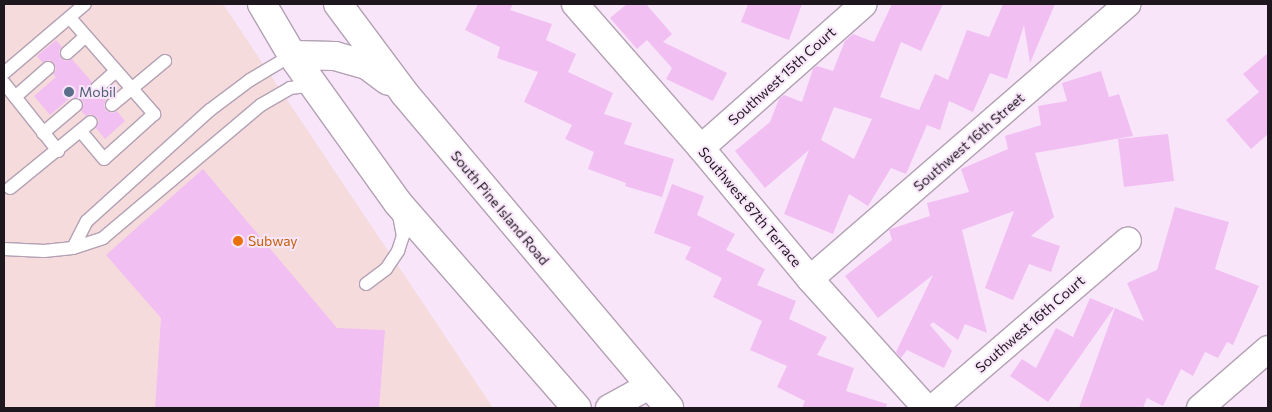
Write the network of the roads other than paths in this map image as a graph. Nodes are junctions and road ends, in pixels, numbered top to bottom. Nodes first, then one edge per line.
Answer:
1 (85, 4) edge
2 (262, 4) edge
3 (338, 4) edge
4 (864, 4) edge
5 (1128, 4) edge
6 (586, 8) edge
7 (70, 18) junction
8 (85, 37) junction
9 (67, 53) dead end
10 (292, 55) junction
11 (165, 61) dead end
12 (48, 68) dead end
13 (115, 72) junction
14 (4, 73) edge
15 (4, 83) edge
16 (313, 85) junction
17 (97, 88) dead end
18 (131, 89) junction
19 (406, 94) junction
20 (15, 96) junction
21 (76, 105) dead end
22 (112, 105) dead end
23 (91, 122) dead end
24 (81, 132) junction
25 (43, 133) junction
26 (701, 148) junction
27 (58, 151) junction
28 (10, 188) dead end
29 (398, 203) junction
30 (1128, 240) dead end
31 (73, 248) junction
32 (4, 249) edge
33 (810, 279) junction
34 (366, 284) dead end
35 (1268, 349) edge
36 (644, 397) edge
37 (577, 408) edge
38 (609, 408) edge
39 (669, 408) edge
40 (926, 408) edge
41 (933, 408) edge
42 (1200, 408) edge

1 - 7 lane
2 - 10 main road
3 - 19 main road, South Pine Island Road
4 - 26 street, Southwest 15th Court
5 - 33 street, Southwest 16th Street
6 - 26 street, Southwest 87th Terrace
7 - 8 lane
7 - 14 lane
8 - 9 lane
8 - 13 lane
10 - 16 main road
10 - 19 main road
10 - 31 lane
11 - 18 lane
12 - 20 lane
13 - 17 lane
13 - 18 lane
15 - 20 lane
16 - 29 main road
16 - 31 lane
18 - 22 lane
18 - 24 lane
19 - 36 main road, South Pine Island Road
20 - 25 lane
21 - 25 lane
23 - 24 lane
24 - 27 lane
25 - 27 lane
26 - 33 street, Southwest 87th Terrace
27 - 28 lane
29 - 34 lane
29 - 37 main road
30 - 41 street, Southwest 16th Court
31 - 32 lane
33 - 40 street, Southwest 87th Terrace
35 - 42 street
36 - 38 street
36 - 39 main road, South Pine Island Road

